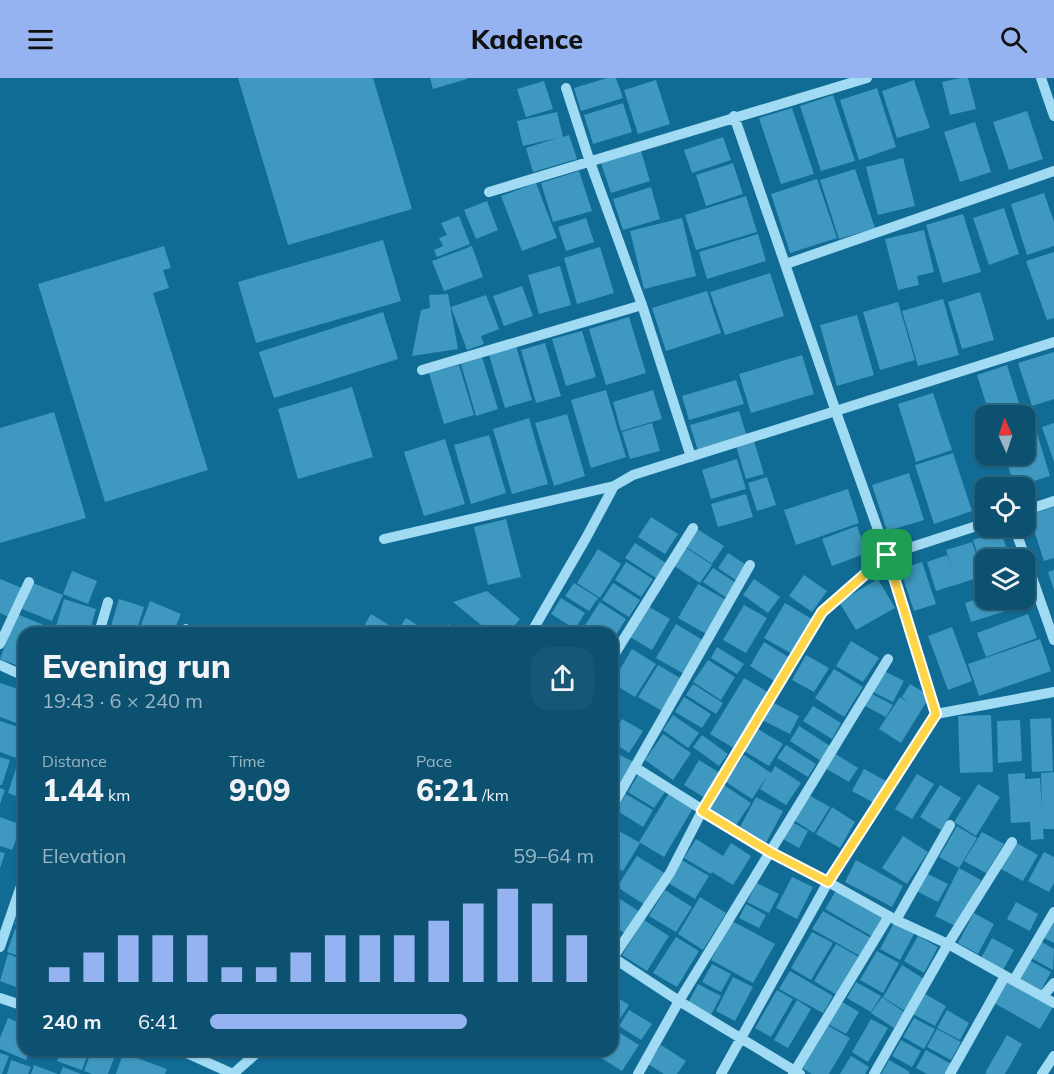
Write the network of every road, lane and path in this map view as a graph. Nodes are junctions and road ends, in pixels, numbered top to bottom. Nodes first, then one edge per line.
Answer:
1 (867, 78) edge
2 (1041, 78) edge
3 (566, 88) dead end
4 (1054, 116) edge
5 (734, 117) junction
6 (590, 162) junction
7 (1054, 171) edge
8 (489, 192) dead end
9 (786, 264) junction
10 (642, 304) junction
11 (1054, 342) edge
12 (422, 370) dead end
13 (836, 412) junction
14 (691, 457) junction
15 (614, 486) junction
16 (1054, 501) edge
17 (1035, 507) edge
18 (975, 527) edge
19 (693, 528) dead end
20 (1018, 537) edge
21 (384, 539) dead end
22 (887, 555) junction
23 (750, 565) dead end
24 (29, 582) dead end
25 (108, 602) dead end
26 (101, 627) edge
27 (534, 627) edge
28 (1054, 640) edge
29 (0, 644) edge
30 (618, 648) edge
31 (888, 659) dead end
32 (0, 666) edge
33 (18, 674) edge
34 (1054, 692) edge
35 (936, 714) junction
36 (636, 768) junction
37 (618, 797) edge
38 (702, 811) junction
39 (950, 825) dead end
40 (1012, 842) dead end
41 (770, 852) junction
42 (828, 882) junction
43 (18, 894) edge
44 (1054, 912) edge
45 (892, 918) junction
46 (948, 944) junction
47 (0, 947) edge
48 (618, 949) edge
49 (618, 962) edge
50 (1010, 978) junction
51 (1054, 982) edge
52 (1043, 996) junction
53 (0, 998) edge
54 (679, 1001) junction
55 (1054, 1003) edge
56 (18, 1004) edge
57 (740, 1037) junction
58 (193, 1056) edge
59 (253, 1056) edge
60 (1054, 1056) edge
61 (796, 1073) edge
62 (233, 1074) edge
63 (638, 1074) edge
64 (721, 1074) edge
65 (874, 1074) edge
66 (951, 1074) edge
67 (1042, 1074) edge

1 - 5 street
2 - 4 street
3 - 6 street
5 - 6 street
5 - 9 street
6 - 8 street
6 - 10 street
7 - 9 street
9 - 13 street
10 - 12 street
10 - 14 street
11 - 13 street
13 - 14 street
13 - 22 street
14 - 15 street
15 - 21 street
15 - 27 street
16 - 17 street
18 - 22 street
19 - 30 street
20 - 28 street
22 - 35 street
22 - 38 street
23 - 36 street
24 - 29 street
25 - 26 street
31 - 41 street
32 - 33 street
34 - 35 street
35 - 42 street
36 - 37 street
36 - 38 street
38 - 41 street
38 - 48 street
39 - 45 street
40 - 46 street
41 - 42 street
41 - 54 street
42 - 45 street
42 - 57 street
43 - 47 street
44 - 50 street
45 - 46 street
45 - 61 street
46 - 50 street
46 - 65 street
49 - 54 street
50 - 52 street
50 - 66 street
51 - 52 street
52 - 55 street
53 - 56 street
54 - 57 street
54 - 63 street
57 - 61 street
57 - 64 street
58 - 62 street
59 - 62 street
60 - 67 street

